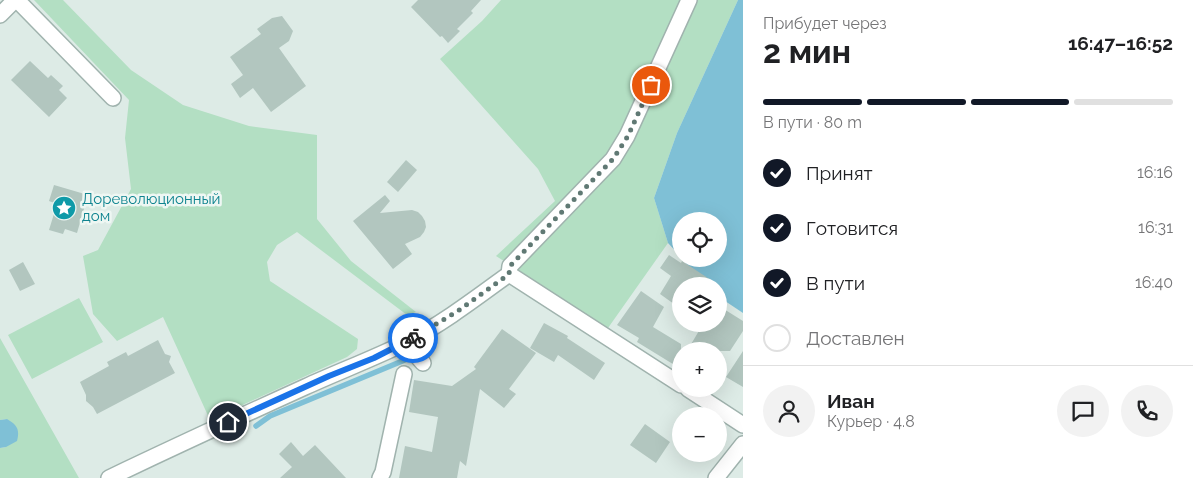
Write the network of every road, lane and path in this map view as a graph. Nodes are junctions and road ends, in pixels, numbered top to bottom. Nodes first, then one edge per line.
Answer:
1 (16, 0) edge
2 (689, 0) edge
3 (0, 15) edge
4 (113, 98) dead end
5 (509, 274) junction
6 (405, 342) junction
7 (423, 363) dead end
8 (404, 374) dead end
9 (672, 378) edge
10 (700, 397) edge
11 (743, 425) edge
12 (743, 444) edge
13 (109, 478) edge
14 (380, 478) edge
15 (716, 478) edge

1 - 3 street
1 - 4 street
2 - 5 street
5 - 6 street
5 - 9 street
6 - 7 street
6 - 13 street
8 - 14 street
10 - 11 street
12 - 15 street

